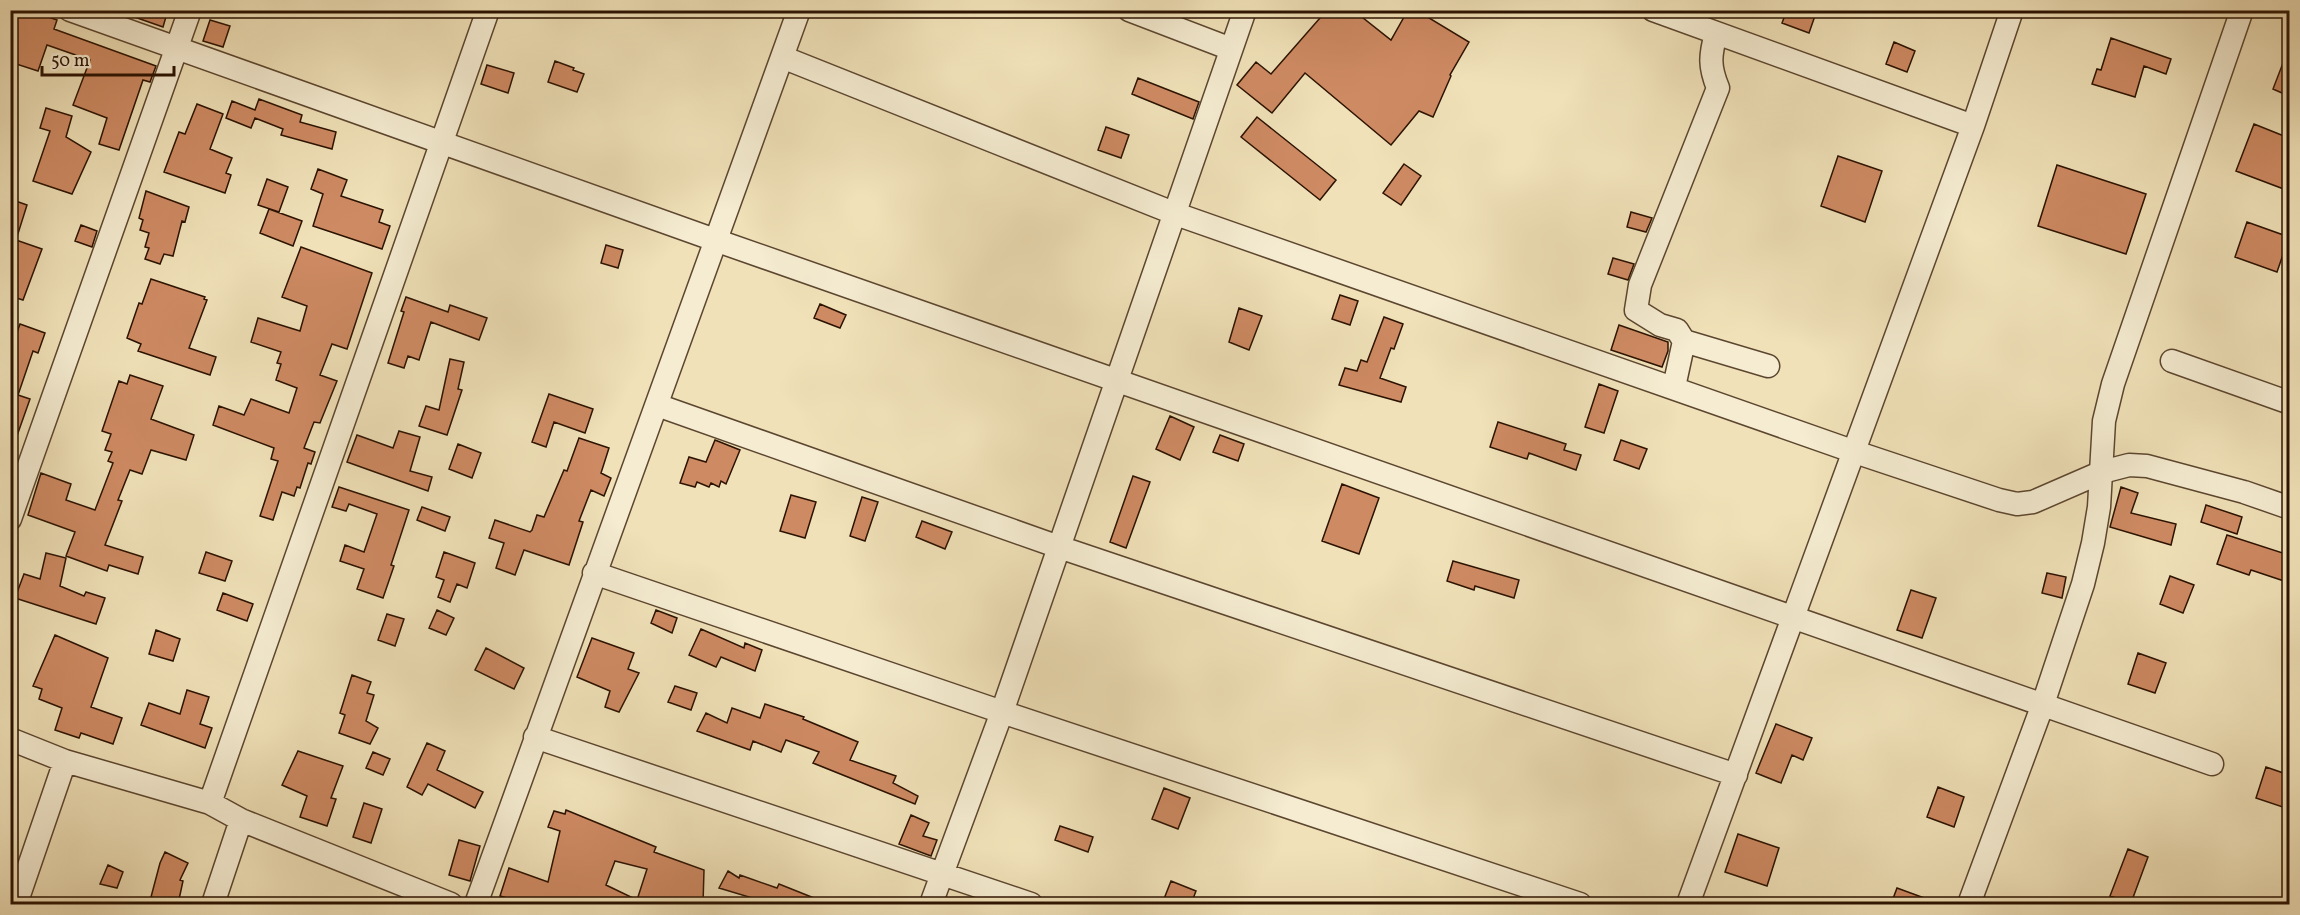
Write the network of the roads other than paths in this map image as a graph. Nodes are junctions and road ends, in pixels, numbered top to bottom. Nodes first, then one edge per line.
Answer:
1 (70, 10) edge
2 (190, 10) edge
3 (488, 10) edge
4 (798, 10) edge
5 (1129, 10) edge
6 (1245, 10) edge
7 (1653, 10) edge
8 (2012, 10) edge
9 (2242, 10) edge
10 (1705, 23) edge
11 (177, 49) junction
12 (1231, 49) junction
13 (782, 57) junction
14 (1973, 126) junction
15 (441, 142) junction
16 (1176, 214) junction
17 (715, 240) junction
18 (1684, 341) junction
19 (2172, 361) dead end
20 (1768, 366) dead end
21 (1117, 379) junction
22 (1674, 387) junction
23 (2289, 403) edge
24 (657, 405) junction
25 (1855, 452) junction
26 (2102, 472) junction
27 (2289, 508) edge
28 (10, 519) edge
29 (1059, 547) junction
30 (594, 573) junction
31 (1794, 619) junction
32 (2043, 704) junction
33 (1002, 712) junction
34 (535, 737) junction
35 (10, 739) edge
36 (65, 761) junction
37 (2212, 764) dead end
38 (1736, 775) junction
39 (210, 804) junction
40 (241, 820) junction
41 (943, 873) junction
42 (16, 904) edge
43 (213, 904) edge
44 (451, 904) edge
45 (476, 904) edge
46 (931, 904) edge
47 (1031, 904) edge
48 (1580, 904) edge
49 (1688, 904) edge
50 (1969, 904) edge

1 - 11 street
2 - 11 street
3 - 15 street
4 - 13 street
5 - 12 street
6 - 12 street
7 - 10 street
8 - 14 street
9 - 26 street
10 - 14 street
10 - 18 street
11 - 15 street
11 - 28 street
12 - 16 street
13 - 16 street
13 - 17 street
14 - 25 street
15 - 17 street
15 - 39 street
16 - 21 street
16 - 22 street
17 - 21 street
17 - 24 street
18 - 20 street
18 - 22 street
19 - 23 street
21 - 29 street
21 - 31 street
22 - 25 street
24 - 29 street
24 - 30 street
25 - 26 street
25 - 31 street
26 - 27 street
26 - 32 street
29 - 33 street
29 - 38 street
30 - 33 street
30 - 34 street
31 - 32 street
31 - 38 street
32 - 37 street
32 - 50 street
33 - 41 street
33 - 48 street
34 - 41 street
34 - 45 street
35 - 36 street
36 - 39 street
36 - 42 street
38 - 49 street
39 - 40 street
40 - 43 street
40 - 44 street
41 - 46 street
41 - 47 street

